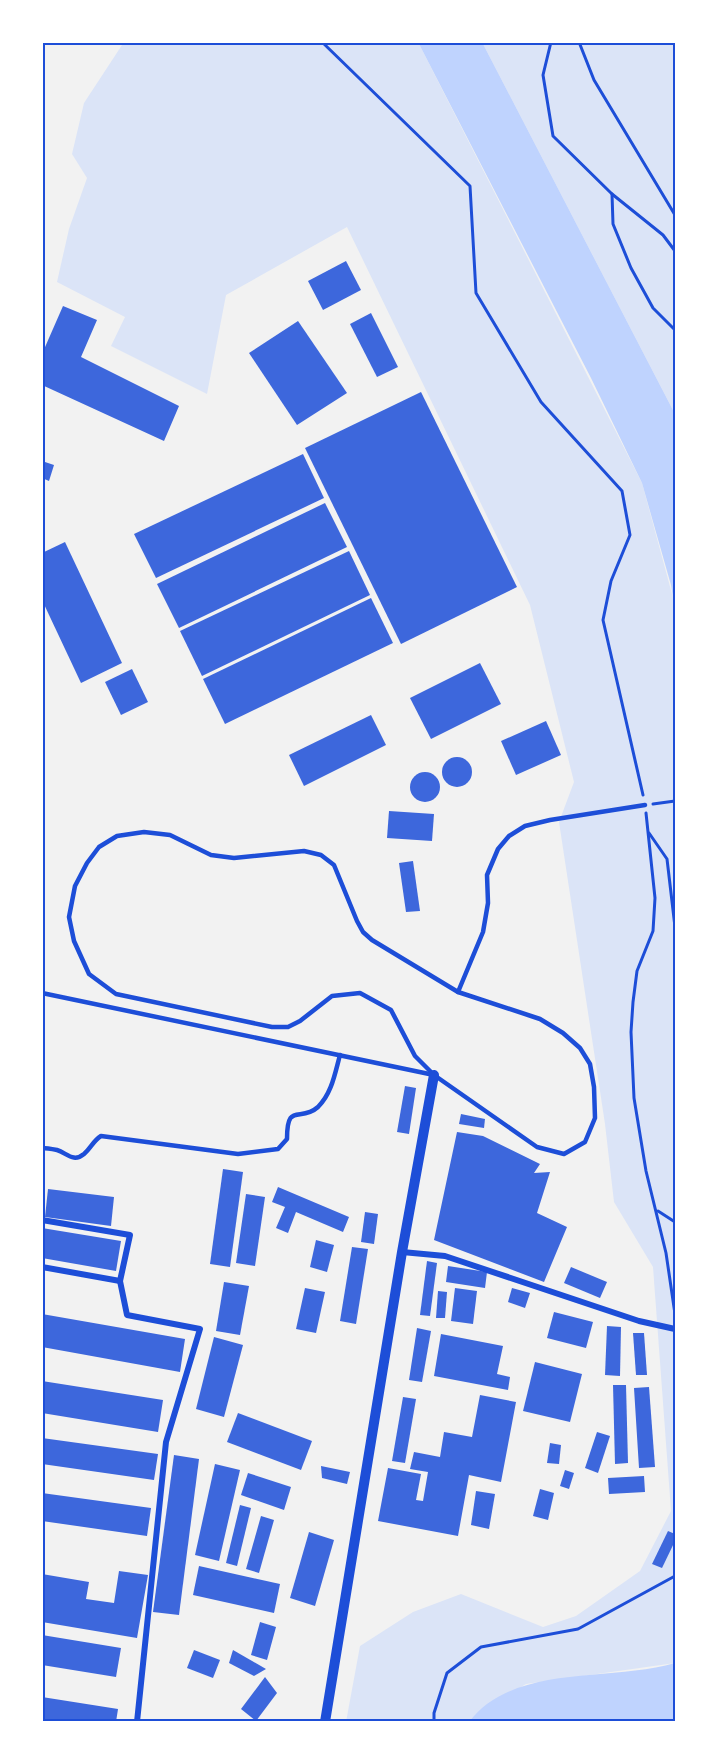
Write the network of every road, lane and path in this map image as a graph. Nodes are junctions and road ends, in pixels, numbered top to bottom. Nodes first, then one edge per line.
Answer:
1 (322, 42) edge
2 (551, 42) edge
3 (579, 42) edge
4 (612, 194) junction
5 (675, 215) edge
6 (675, 251) edge
7 (675, 330) edge
8 (675, 801) edge
9 (645, 805) junction
10 (648, 832) junction
11 (675, 927) edge
12 (458, 992) junction
13 (42, 993) edge
14 (340, 1055) junction
15 (434, 1074) junction
16 (42, 1148) edge
17 (656, 1210) junction
18 (42, 1220) edge
19 (675, 1222) edge
20 (402, 1252) junction
21 (42, 1267) edge
22 (120, 1281) junction
23 (675, 1314) edge
24 (675, 1329) edge
25 (675, 1576) edge
26 (136, 1722) edge
27 (325, 1722) edge
28 (434, 1722) edge

1 - 9 path
2 - 4 path
3 - 5 path
4 - 6 path
4 - 7 path
8 - 9 path
9 - 10 path
9 - 12 lane
10 - 11 path
10 - 17 path
12 - 15 lane
12 - 15 lane
13 - 14 lane
14 - 15 lane
14 - 16 lane
15 - 20 street
17 - 19 path
17 - 23 path
18 - 22 street
20 - 24 street
20 - 27 street
21 - 22 street
22 - 26 street
25 - 28 path

